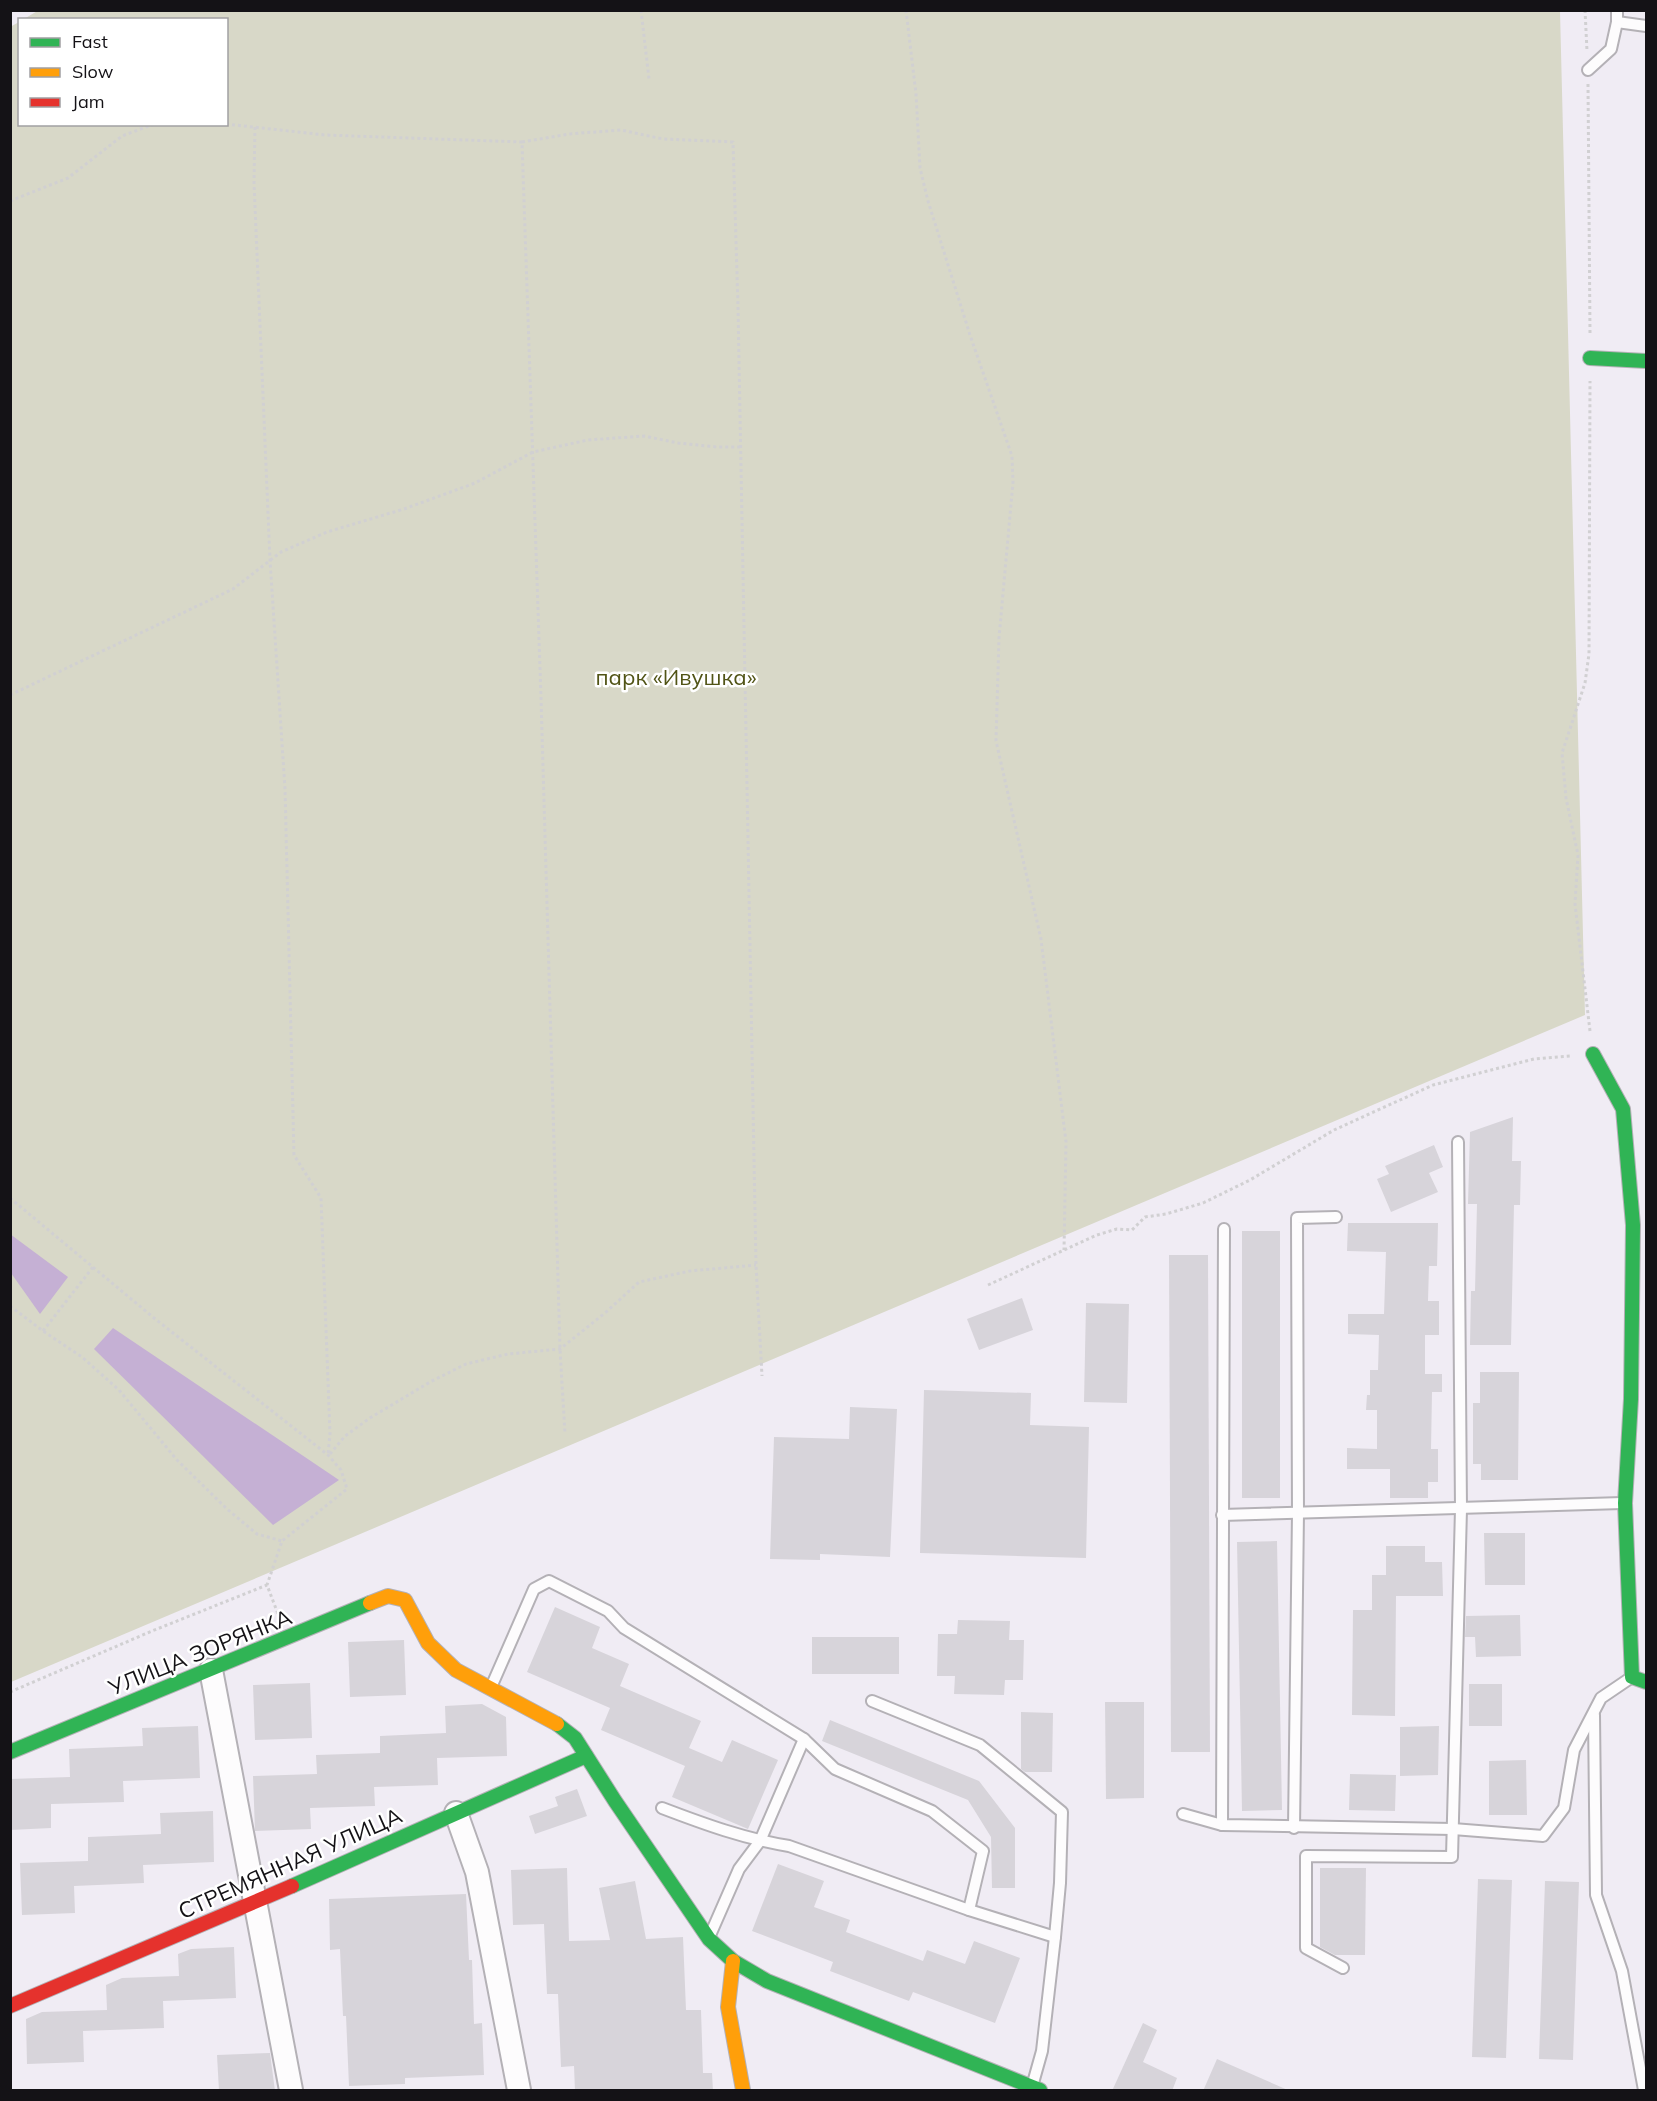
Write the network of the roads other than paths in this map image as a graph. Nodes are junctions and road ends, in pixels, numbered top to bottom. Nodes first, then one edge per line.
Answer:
1 (1617, 16) edge
2 (1647, 26) edge
3 (1588, 70) road end
4 (1590, 358) road end
5 (1647, 361) edge
6 (1593, 1054) road end
7 (1458, 1142) dead end
8 (1336, 1217) dead end
9 (1224, 1229) dead end
10 (1625, 1503) junction
11 (1461, 1509) junction
12 (1298, 1512) junction
13 (1222, 1515) junction
14 (211, 1670) junction
15 (1632, 1677) junction
16 (1647, 1683) edge
17 (491, 1688) junction
18 (872, 1701) dead end
19 (1594, 1712) junction
20 (804, 1739) junction
21 (10, 1752) edge
22 (586, 1756) junction
23 (662, 1808) dead end
24 (456, 1813) junction
25 (1183, 1814) dead end
26 (1222, 1825) junction
27 (1294, 1828) junction
28 (1453, 1829) junction
29 (760, 1841) junction
30 (255, 1902) junction
31 (969, 1910) junction
32 (1055, 1937) junction
33 (709, 1939) junction
34 (733, 1960) junction
35 (1343, 1968) dead end
36 (10, 2006) edge
37 (1036, 2088) edge
38 (291, 2091) edge
39 (519, 2091) edge
40 (743, 2091) edge
41 (1644, 2091) edge

1 - 2 lane
1 - 3 lane
4 - 5 street
6 - 10 street
7 - 11 lane
8 - 12 lane
9 - 13 lane
10 - 11 lane
10 - 15 street
11 - 12 lane
11 - 28 lane
12 - 13 lane
12 - 27 lane
13 - 26 lane
14 - 17 street, УЛИЦА ЗОРЯНКА
14 - 21 street, УЛИЦА ЗОРЯНКА
14 - 30 street
15 - 16 street
15 - 19 lane
17 - 20 lane
17 - 22 street
18 - 32 lane
19 - 28 lane
19 - 41 lane
20 - 29 lane
20 - 31 lane
22 - 24 street, СТРЕМЯННАЯ УЛИЦА
22 - 33 street
23 - 29 lane
24 - 30 street, СТРЕМЯННАЯ УЛИЦА
24 - 39 street
25 - 26 lane
26 - 27 lane
27 - 28 lane
28 - 35 lane
29 - 31 lane
29 - 33 lane
30 - 36 street, СТРЕМЯННАЯ УЛИЦА
30 - 38 street
31 - 32 lane
32 - 37 lane
33 - 34 street
34 - 37 street
34 - 40 street

